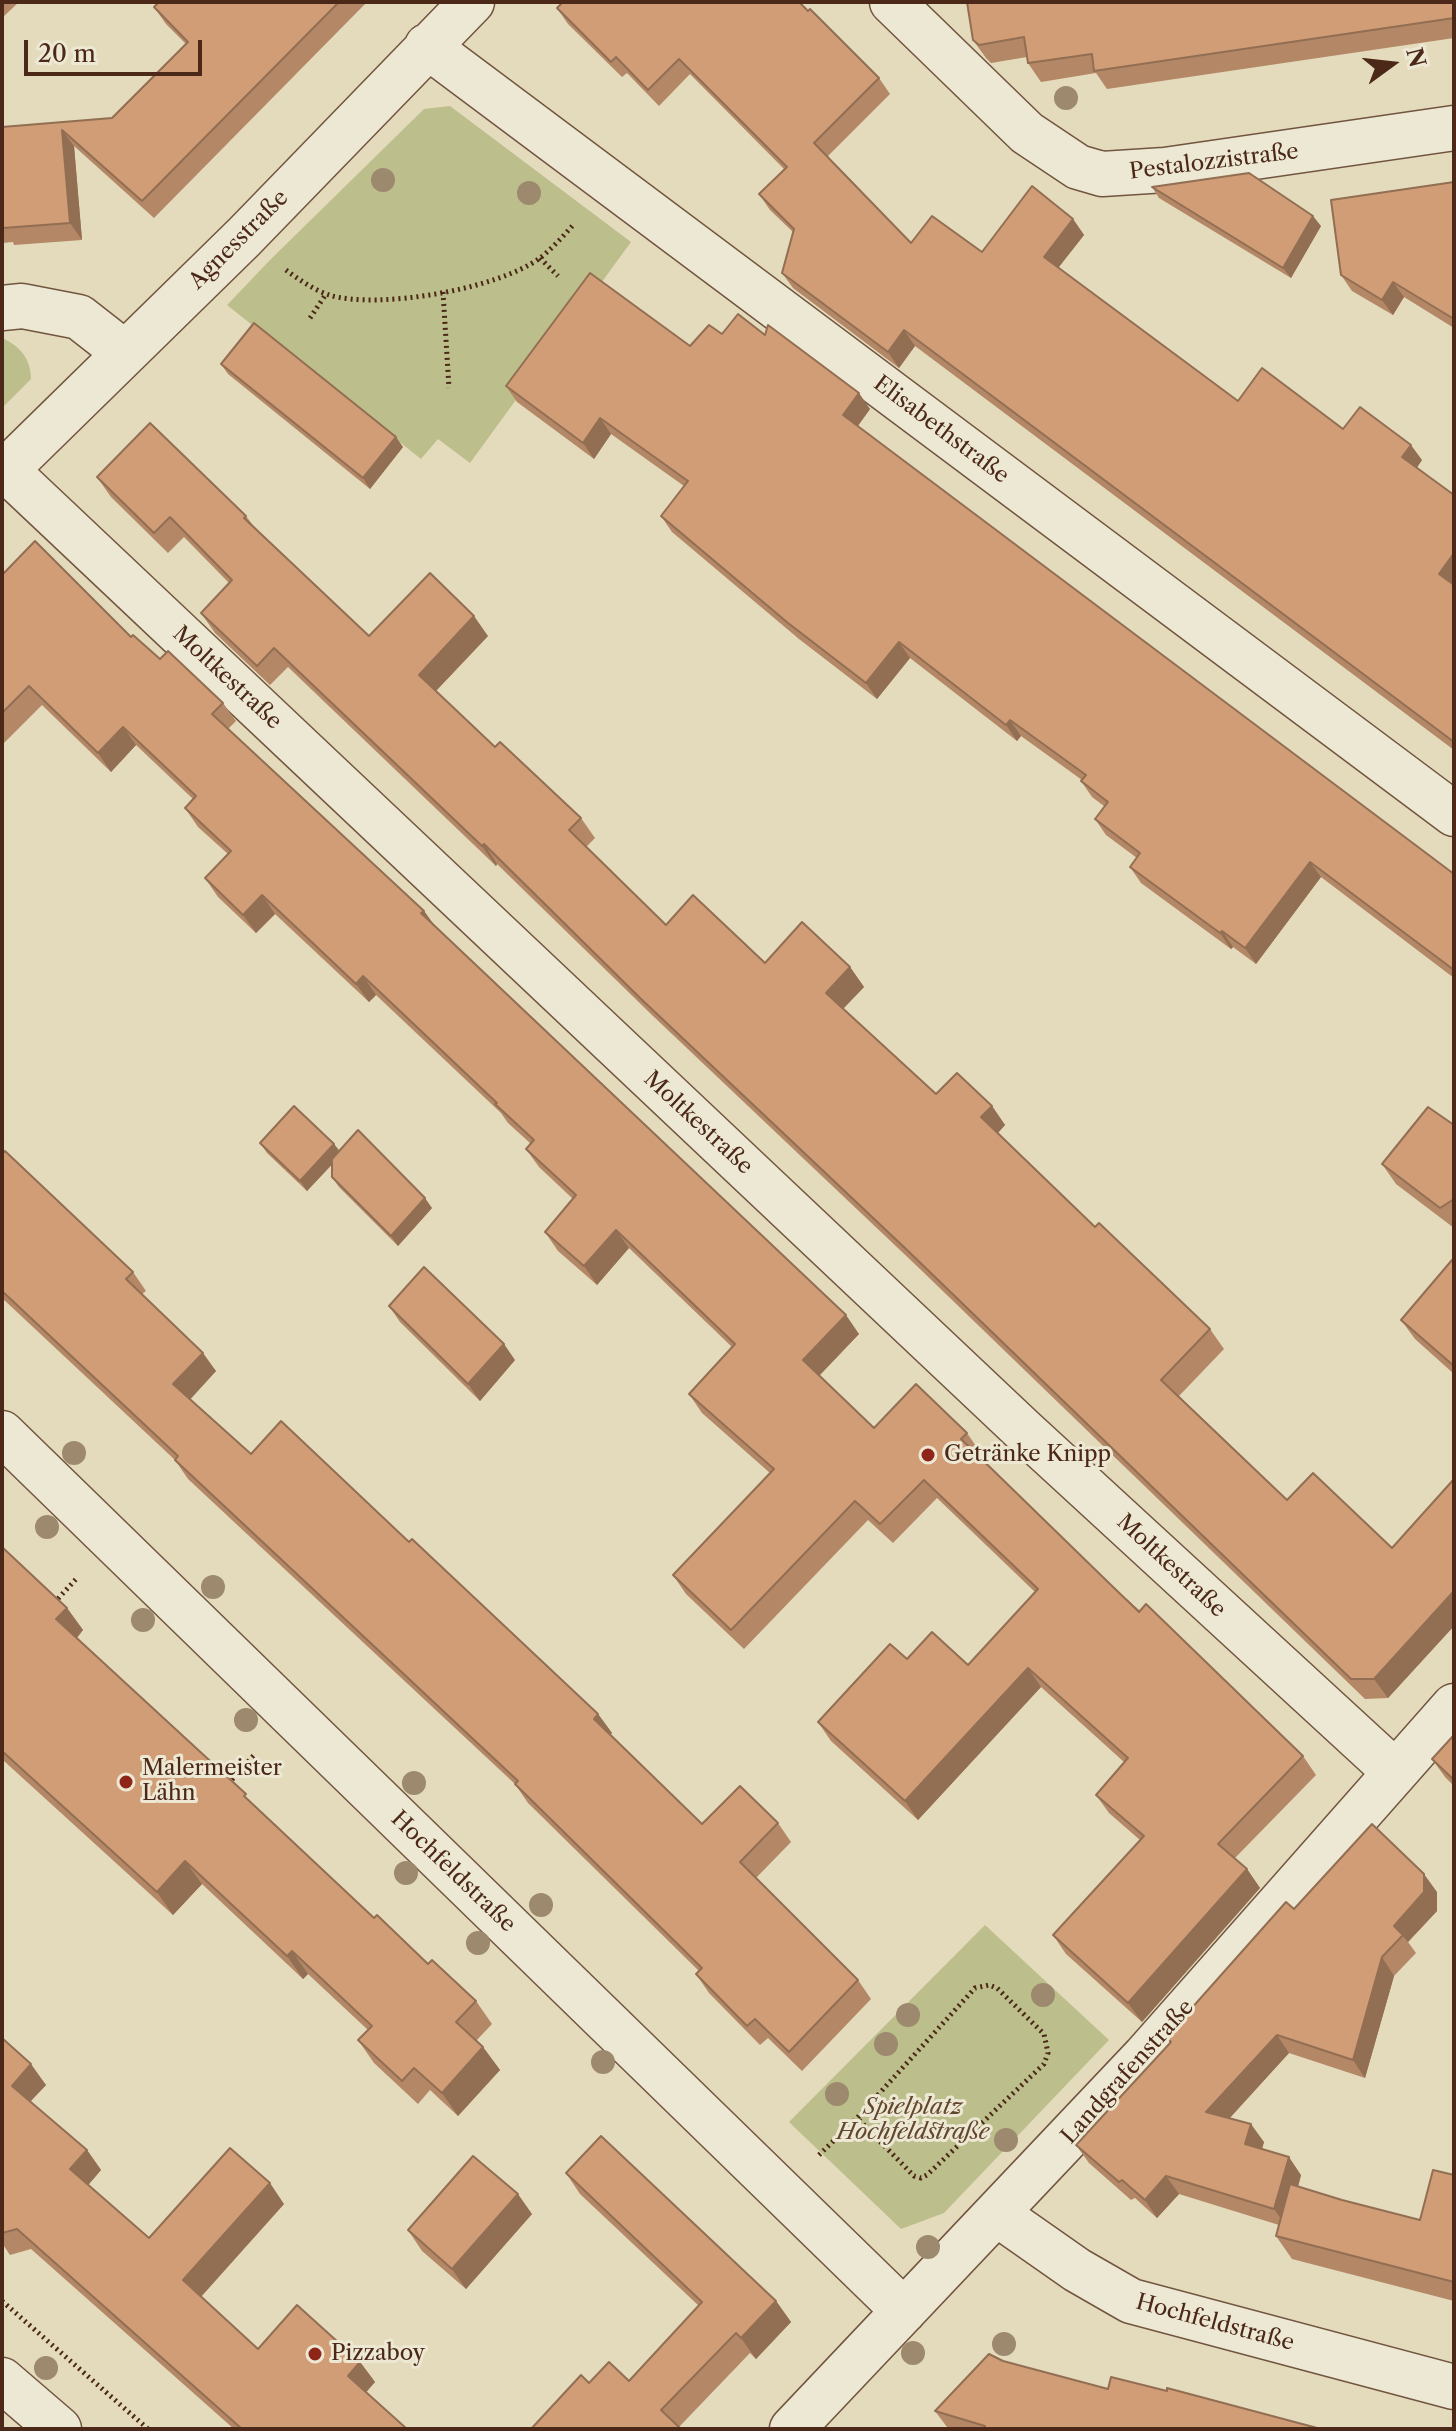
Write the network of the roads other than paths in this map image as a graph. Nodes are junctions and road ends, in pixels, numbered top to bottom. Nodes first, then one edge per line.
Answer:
1 (472, 2) edge
2 (892, 2) edge
3 (427, 46) junction
4 (1454, 128) edge
5 (2, 308) edge
6 (125, 353) junction
7 (4, 472) edge
8 (1454, 814) edge
9 (2, 1433) edge
10 (1454, 1706) edge
11 (1394, 1771) junction
12 (997, 2214) junction
13 (904, 2311) junction
14 (2, 2380) edge
15 (1454, 2387) edge
16 (59, 2429) edge
17 (792, 2429) edge

1 - 3 street, Agnesstraße
2 - 4 street, Pestalozzistraße
3 - 6 street, Agnesstraße
3 - 8 street, Elisabethstraße
5 - 6 street
6 - 7 street, Agnesstraße
7 - 11 street, Moltkestraße
9 - 13 street, Hochfeldstraße
10 - 11 street, Landgrafenstraße
11 - 12 street, Landgrafenstraße
12 - 13 street, Landgrafenstraße
12 - 15 street, Hochfeldstraße
13 - 17 street, Landgrafenstraße
14 - 16 street

